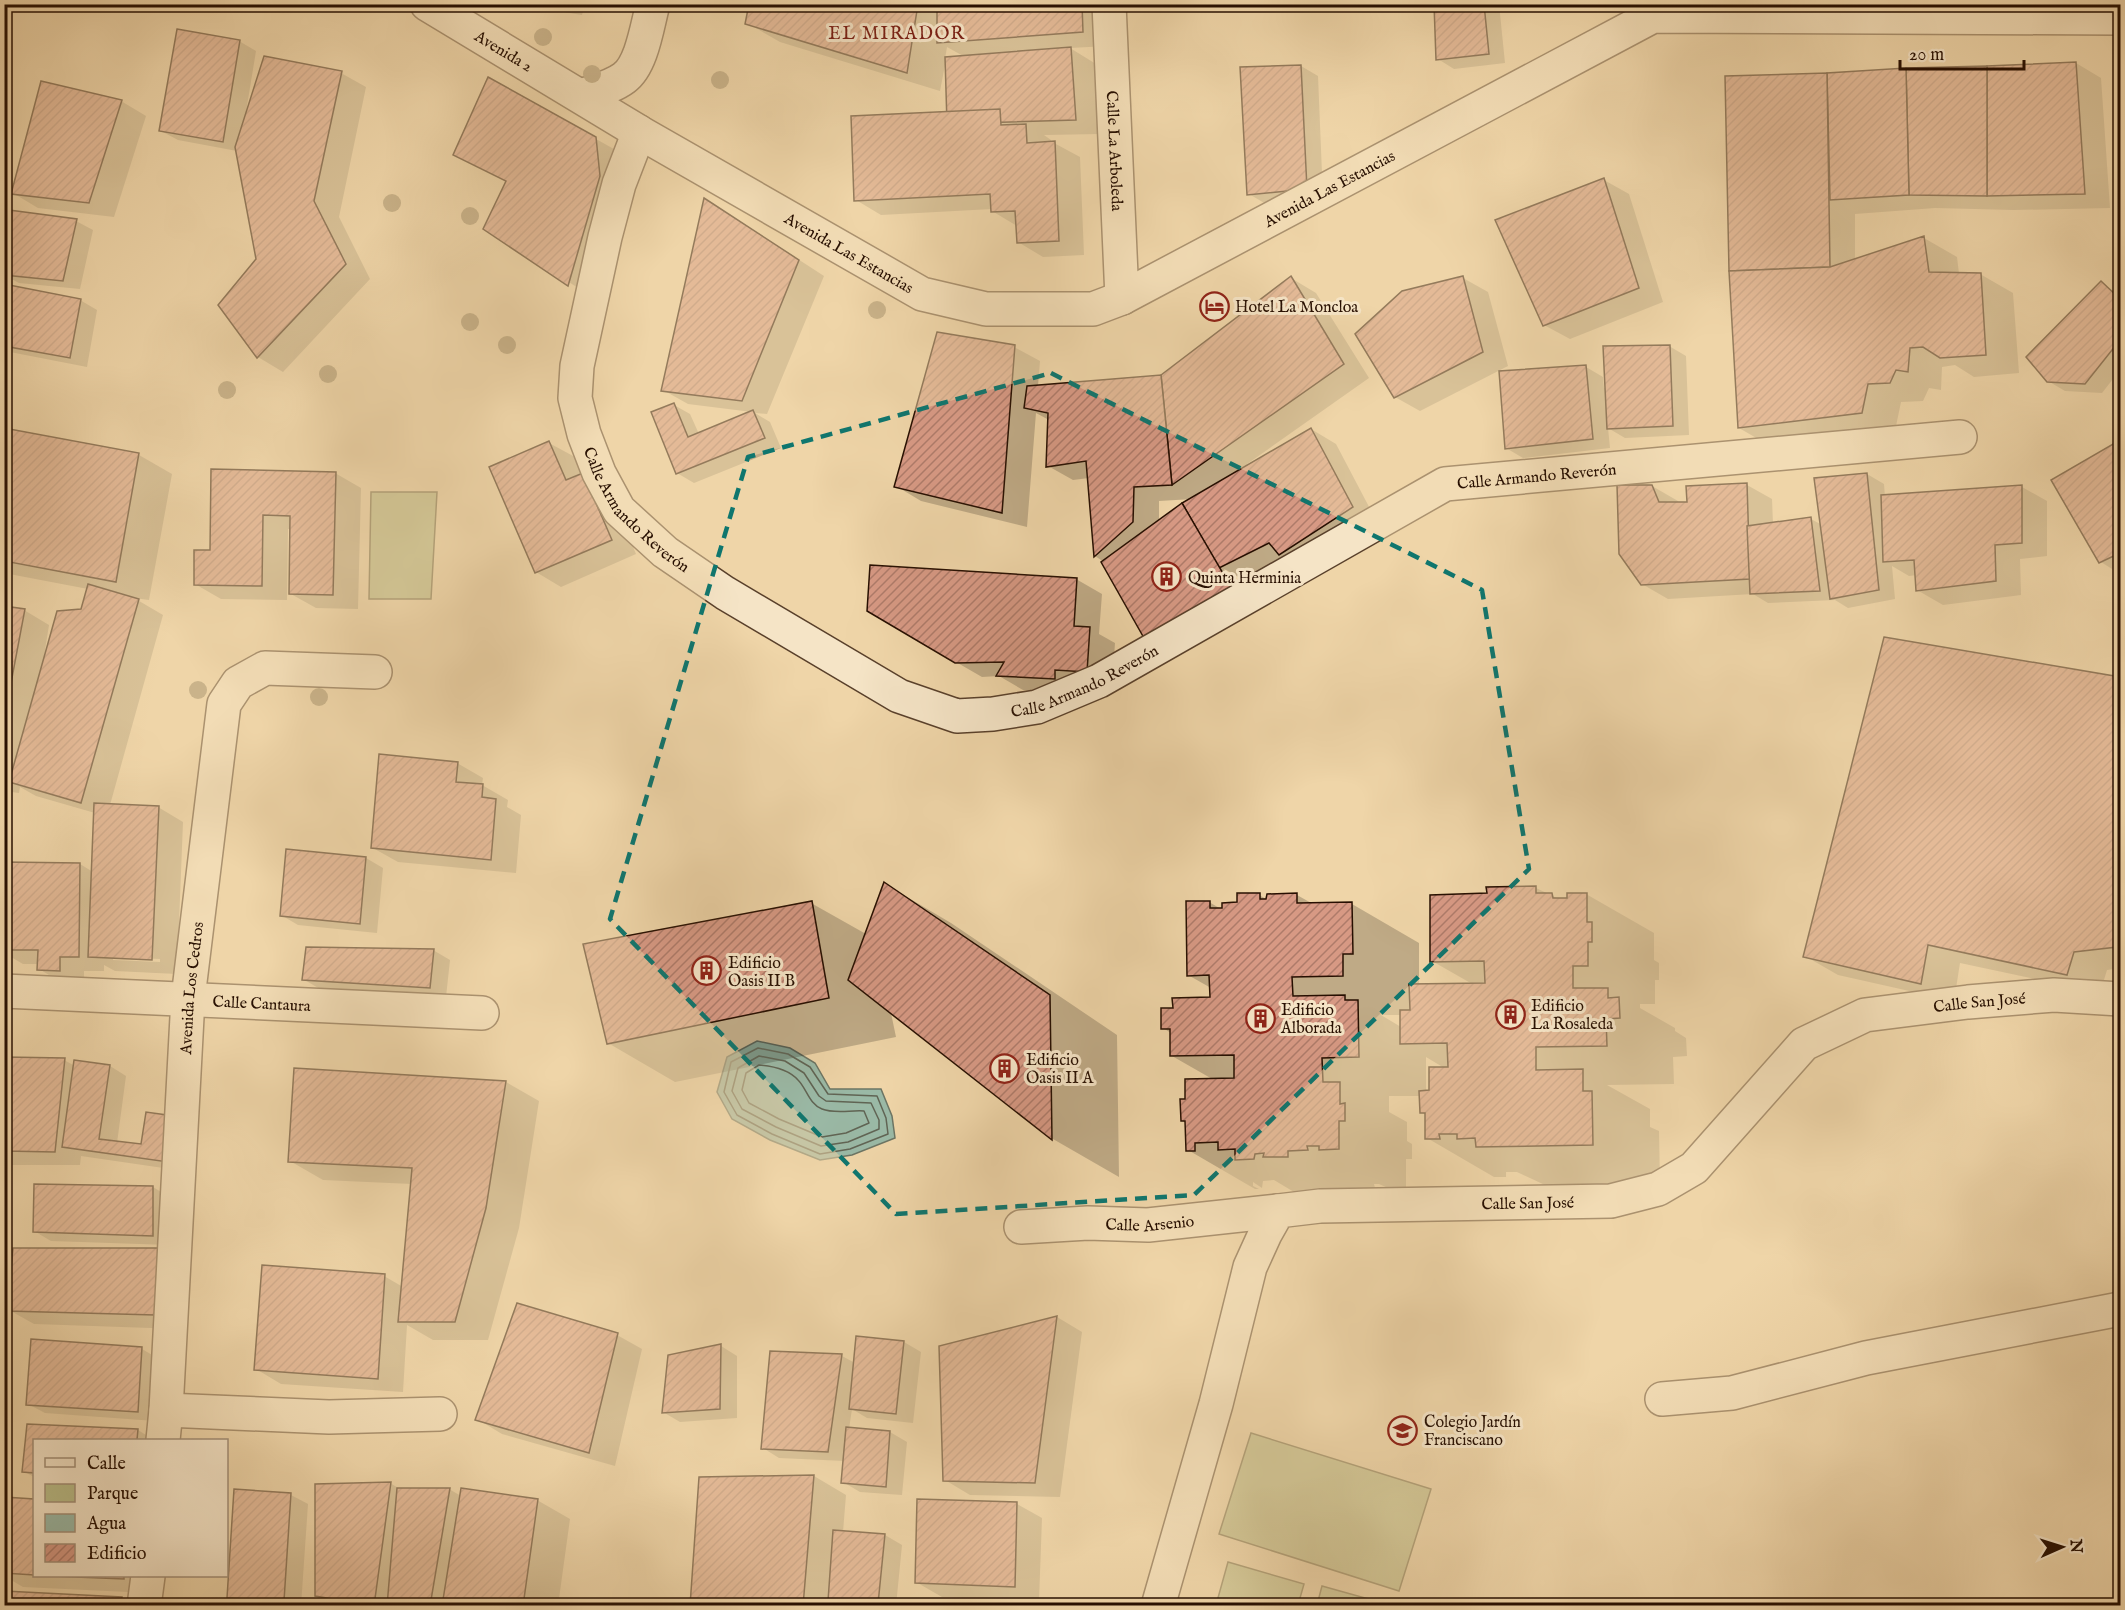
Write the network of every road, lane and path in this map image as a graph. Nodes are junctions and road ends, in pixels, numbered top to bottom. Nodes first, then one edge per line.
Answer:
1 (428, 4) edge
2 (653, 4) edge
3 (1109, 4) edge
4 (1653, 10) edge
5 (2121, 18) edge
6 (581, 96) junction
7 (639, 132) junction
8 (1122, 298) junction
9 (1960, 437) dead end
10 (375, 672) dead end
11 (4, 991) edge
12 (188, 998) junction
13 (2121, 999) edge
14 (482, 1013) dead end
15 (1278, 1211) junction
16 (1021, 1227) dead end
17 (2121, 1310) edge
18 (1662, 1399) dead end
19 (440, 1414) dead end
20 (164, 1425) edge
21 (148, 1577) edge
22 (144, 1605) edge
23 (1158, 1605) edge

1 - 6 street, Avenida 2
2 - 6 street
3 - 8 street, Calle La Arboleda
4 - 5 street, Avenida Las Estancias
4 - 8 street, Avenida Las Estancias
6 - 7 street, Avenida Las Estancias
7 - 8 street, Avenida Las Estancias
7 - 9 street, Calle Armando Reverón
10 - 12 street, Avenida Los Cedros
11 - 12 street, Calle Cantaura
12 - 14 street, Calle Cantaura
12 - 20 street, Avenida Los Cedros
13 - 15 street, Calle San José
15 - 16 street, Calle Arsenio
15 - 23 street
17 - 18 street
19 - 20 street
21 - 22 street

